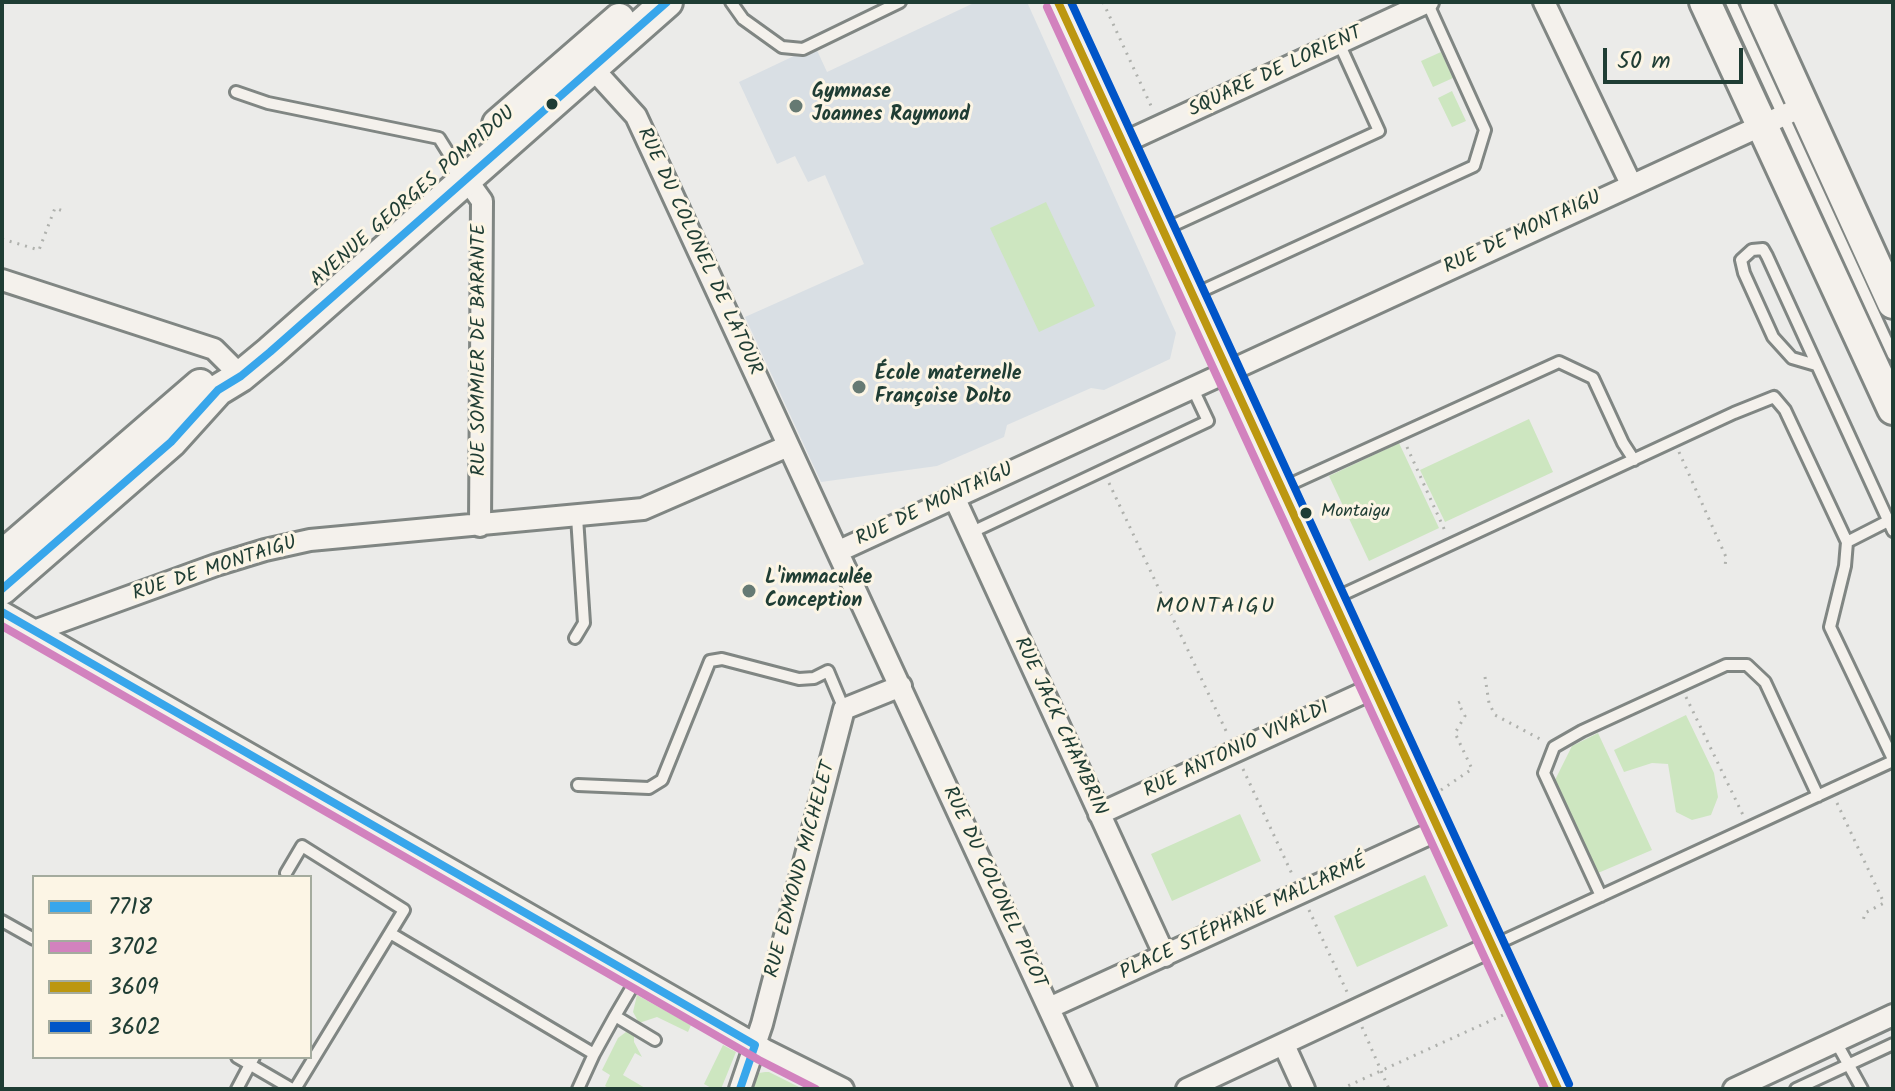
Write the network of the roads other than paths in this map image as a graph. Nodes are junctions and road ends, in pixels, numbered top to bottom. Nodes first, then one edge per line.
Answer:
1 (637, 2) edge
2 (667, 2) edge
3 (731, 2) edge
4 (900, 2) edge
5 (1058, 2) edge
6 (1428, 2) edge
7 (1544, 2) edge
8 (1705, 2) edge
9 (1731, 2) edge
10 (1756, 2) edge
11 (1404, 7) edge
12 (1339, 43) junction
13 (586, 61) junction
14 (236, 92) dead end
15 (1783, 116) junction
16 (1123, 143) junction
17 (460, 171) junction
18 (1631, 184) junction
19 (1163, 230) junction
20 (2, 280) edge
21 (1193, 295) junction
22 (1893, 303) edge
23 (1893, 355) edge
24 (1816, 365) junction
25 (234, 369) junction
26 (1227, 370) junction
27 (1192, 387) junction
28 (1893, 409) edge
29 (788, 446) junction
30 (1634, 460) junction
31 (1282, 488) junction
32 (954, 497) junction
33 (577, 517) junction
34 (1891, 523) edge
35 (480, 526) junction
36 (970, 533) junction
37 (1847, 542) junction
38 (839, 551) junction
39 (2, 556) edge
40 (2, 589) edge
41 (1333, 599) junction
42 (2, 612) edge
43 (37, 630) junction
44 (575, 638) dead end
45 (901, 686) junction
46 (1374, 688) junction
47 (844, 709) junction
48 (1893, 760) edge
49 (578, 785) dead end
50 (1818, 796) junction
51 (1099, 814) junction
52 (1435, 821) junction
53 (286, 873) dead end
54 (1601, 896) junction
55 (2, 921) edge
56 (390, 933) junction
57 (32, 938) edge
58 (1492, 946) junction
59 (1165, 956) junction
60 (632, 987) dead end
61 (1049, 1008) junction
62 (1893, 1015) edge
63 (615, 1016) junction
64 (655, 1040) dead end
65 (1836, 1042) junction
66 (1893, 1044) edge
67 (755, 1045) junction
68 (1284, 1045) junction
69 (594, 1054) junction
70 (312, 1058) edge
71 (312, 1059) edge
72 (252, 1061) edge
73 (1848, 1065) junction
74 (237, 1089) edge
75 (293, 1089) edge
76 (578, 1089) edge
77 (740, 1089) edge
78 (843, 1089) edge
79 (1086, 1089) edge
80 (1187, 1089) edge
81 (1304, 1089) edge
82 (1558, 1089) edge
83 (1734, 1089) edge
84 (1796, 1089) edge
85 (1862, 1089) edge

1 - 13 main road, AVENUE GEORGES POMPIDOU
2 - 13 main road, AVENUE GEORGES POMPIDOU
3 - 4 lane
5 - 16 street
6 - 11 street, SQUARE DE LORIENT
6 - 21 lane
7 - 18 street
8 - 15 main road
9 - 15 lane
10 - 15 main road
11 - 12 street, SQUARE DE LORIENT
12 - 16 street, SQUARE DE LORIENT
12 - 19 lane
13 - 17 main road, AVENUE GEORGES POMPIDOU
13 - 29 street, RUE DU COLONEL DE LATOUR
14 - 17 lane
15 - 18 street, RUE DE MONTAIGU
15 - 22 main road
15 - 23 lane
15 - 28 main road
16 - 19 street
17 - 25 main road, AVENUE GEORGES POMPIDOU
17 - 35 street, RUE SOMMIER DE BARANTE
18 - 26 street, RUE DE MONTAIGU
19 - 21 street
20 - 25 street
21 - 26 street
24 - 24 lane
24 - 34 lane
25 - 39 main road
25 - 40 main road
26 - 27 street, RUE DE MONTAIGU
26 - 31 street
27 - 32 street, RUE DE MONTAIGU
27 - 36 lane
29 - 33 street, RUE DE MONTAIGU
29 - 38 street, RUE DE MONTAIGU
30 - 31 lane
30 - 37 lane
30 - 41 lane
31 - 41 street
32 - 36 street, RUE JACK CHAMBRIN
32 - 38 street, RUE DE MONTAIGU
33 - 35 street, RUE DE MONTAIGU
33 - 44 lane
34 - 37 lane
35 - 43 street, RUE DE MONTAIGU
36 - 51 street, RUE JACK CHAMBRIN
37 - 48 lane
38 - 45 street, RUE DU COLONEL PICOT
41 - 46 street
42 - 43 street
43 - 67 street
45 - 47 street
45 - 61 street, RUE DU COLONEL PICOT
46 - 51 street, RUE ANTONIO VIVALDI
46 - 52 street
47 - 49 lane
47 - 67 street, RUE EDMOND MICHELET
48 - 50 lane
50 - 54 lane
50 - 54 lane
51 - 59 street, RUE JACK CHAMBRIN
52 - 58 street
52 - 59 street, PLACE STÉPHANE MALLARMÉ
53 - 56 lane
54 - 58 lane
55 - 57 lane
56 - 69 lane
56 - 70 lane
58 - 68 street
58 - 82 street
59 - 61 street, PLACE STÉPHANE MALLARMÉ
60 - 63 lane
61 - 79 street, RUE DU COLONEL PICOT
62 - 65 street
63 - 64 lane
63 - 69 lane
65 - 73 lane
65 - 83 street
66 - 73 lane
67 - 77 street, RUE EDMOND MICHELET
67 - 78 street
68 - 80 street
68 - 81 street
69 - 76 lane
71 - 75 lane
72 - 74 lane
72 - 75 lane
73 - 84 lane
73 - 85 lane

